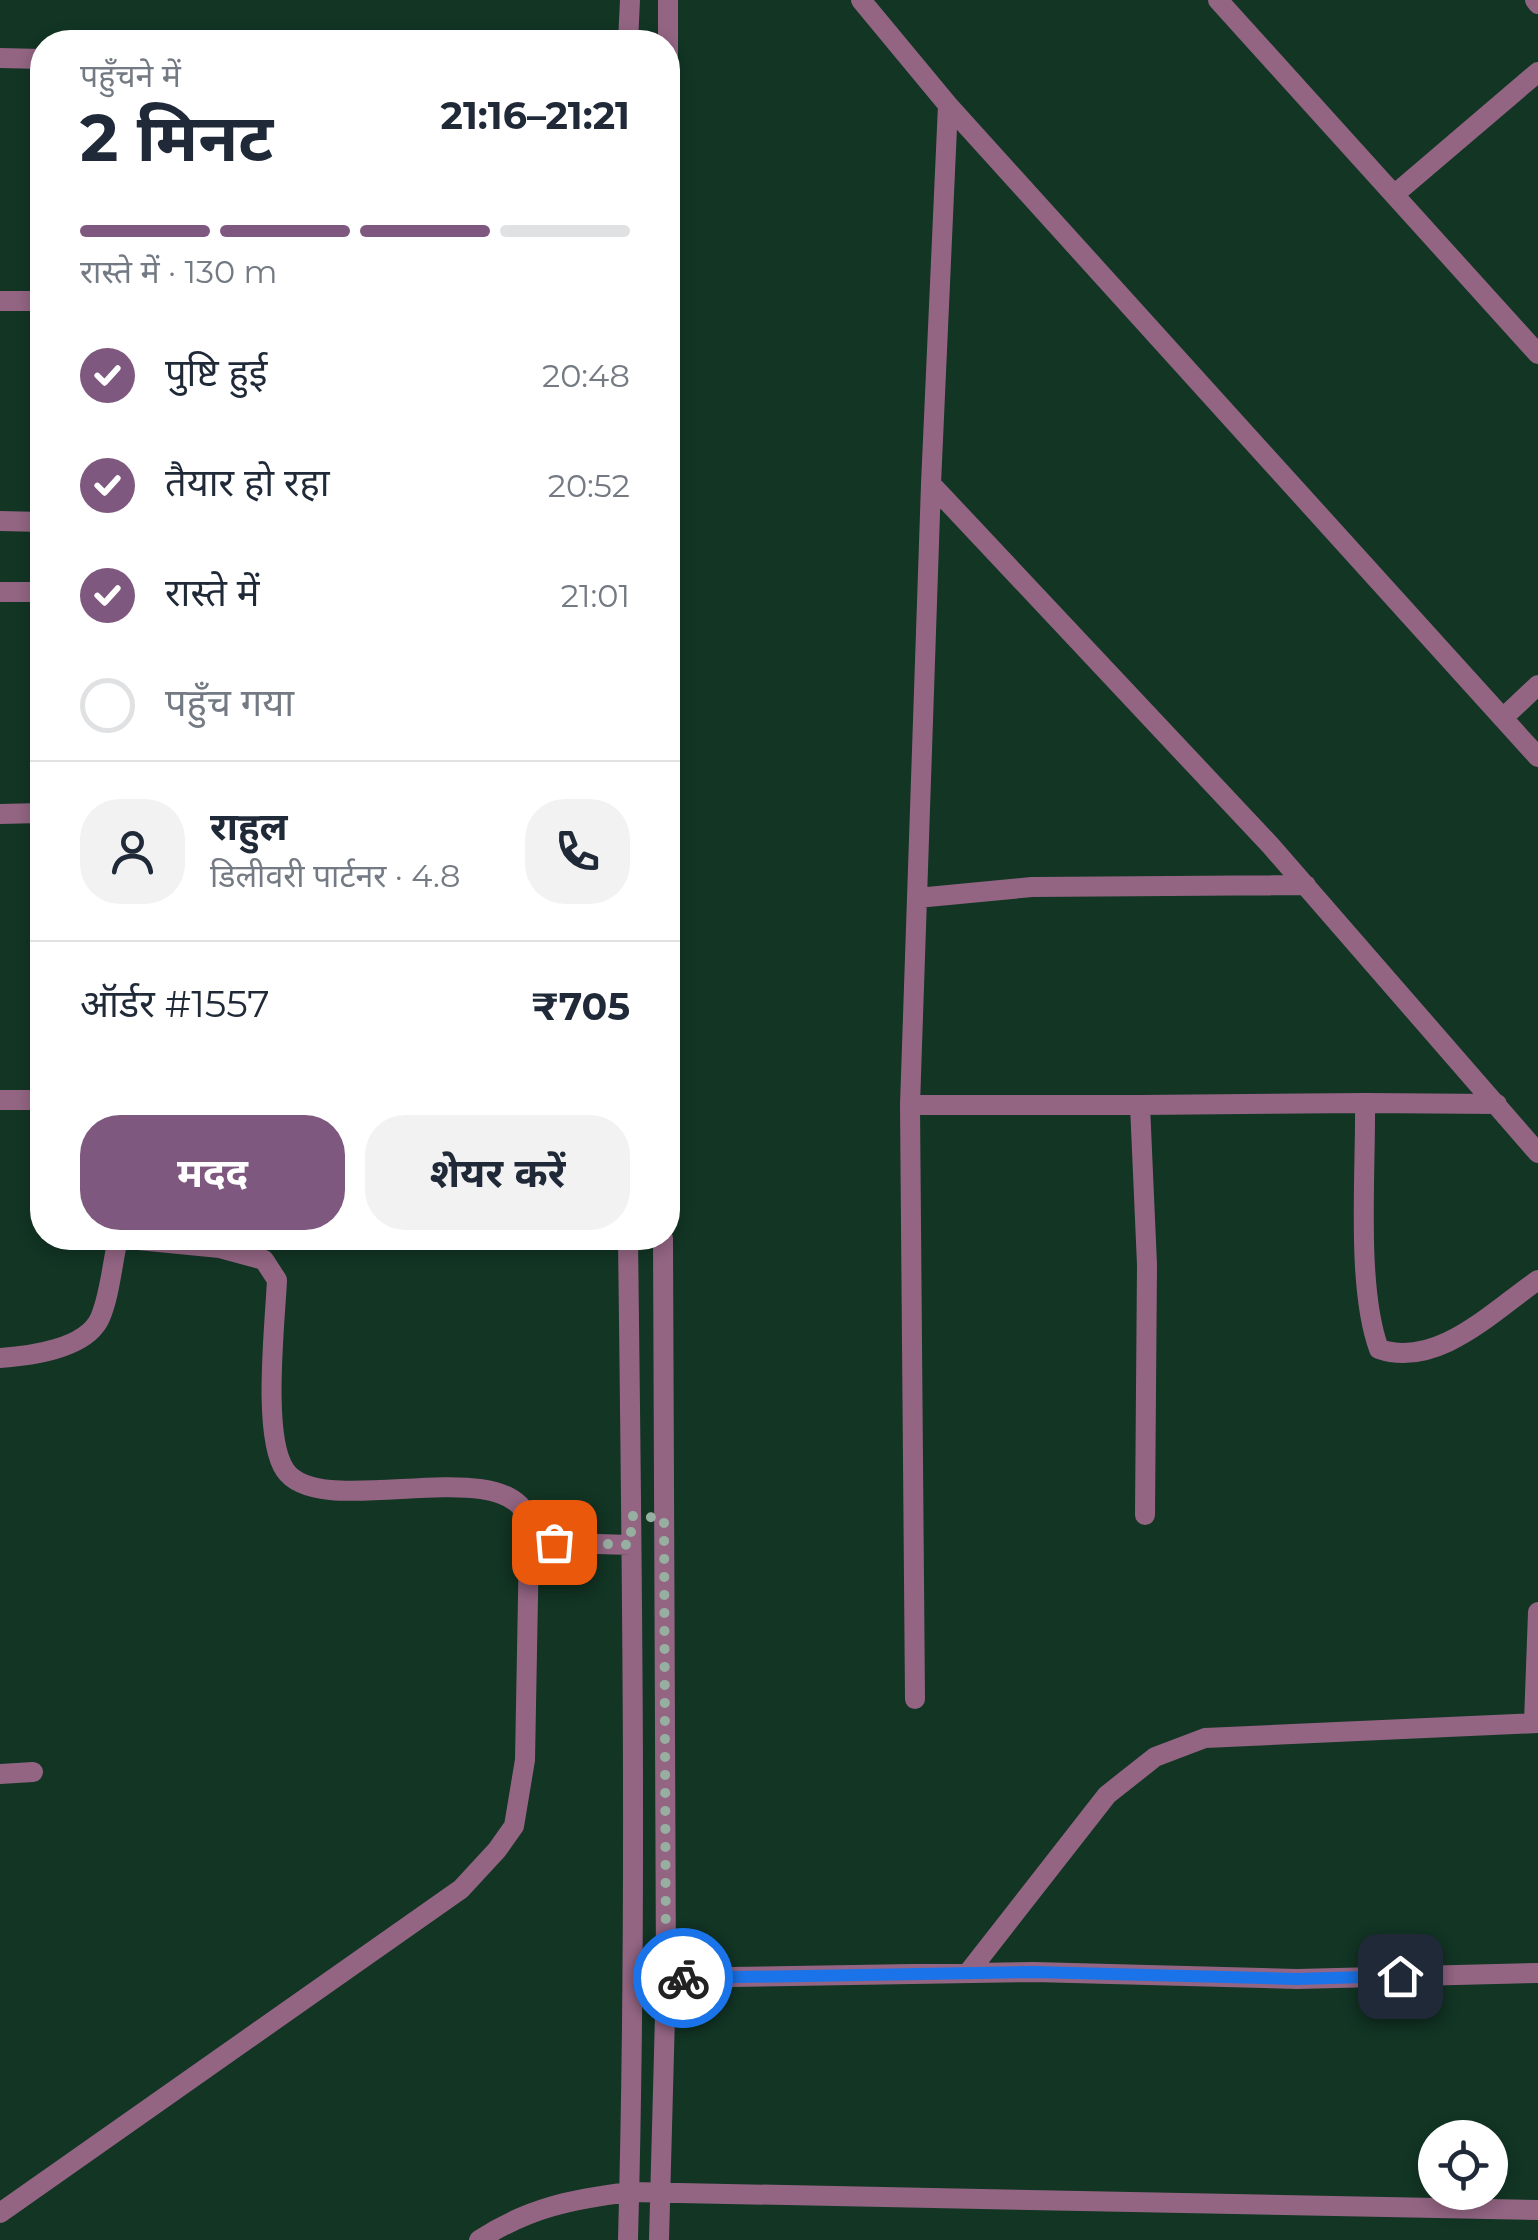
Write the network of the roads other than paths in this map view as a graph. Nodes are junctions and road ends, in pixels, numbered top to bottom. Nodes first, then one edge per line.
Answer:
1 (630, 0) edge
2 (668, 0) edge
3 (861, 0) edge
4 (1218, 0) edge
5 (629, 30) edge
6 (668, 30) edge
7 (0, 58) edge
8 (30, 59) edge
9 (1538, 72) edge
10 (948, 106) junction
11 (1395, 194) junction
12 (0, 301) edge
13 (30, 301) edge
14 (1538, 354) edge
15 (931, 484) junction
16 (0, 521) edge
17 (30, 522) edge
18 (0, 592) edge
19 (30, 592) edge
20 (1538, 686) edge
21 (1503, 718) junction
22 (1538, 757) edge
23 (30, 813) edge
24 (0, 814) edge
25 (1306, 885) junction
26 (917, 898) junction
27 (0, 1100) edge
28 (30, 1100) edge
29 (1365, 1103) junction
30 (1497, 1104) junction
31 (910, 1105) junction
32 (1140, 1105) junction
33 (1538, 1154) edge
34 (115, 1250) edge
35 (227, 1250) edge
36 (628, 1250) edge
37 (663, 1250) edge
38 (1538, 1280) edge
39 (0, 1358) edge
40 (1145, 1515) dead end
41 (631, 1516) junction
42 (664, 1518) junction
43 (529, 1542) junction
44 (631, 1545) junction
45 (1538, 1612) edge
46 (915, 1698) dead end
47 (1536, 1722) edge
48 (33, 1772) dead end
49 (0, 1774) edge
50 (968, 1973) junction
51 (1538, 1973) edge
52 (666, 1978) junction
53 (630, 2192) junction
54 (660, 2193) junction
55 (1538, 2210) edge
56 (0, 2213) edge
57 (511, 2230) edge
58 (478, 2240) edge
59 (628, 2240) edge
60 (659, 2240) edge

1 - 5 street
2 - 6 street
3 - 10 street
4 - 11 street
7 - 8 street
9 - 11 street
10 - 15 street
10 - 21 street
11 - 14 street
12 - 13 street
15 - 25 street
15 - 26 street
16 - 17 street
18 - 19 street
20 - 21 street
21 - 22 street
23 - 24 street
25 - 26 street
25 - 30 street
26 - 31 street
27 - 28 street
29 - 30 street
29 - 32 street
29 - 38 street
30 - 33 street
31 - 32 street
31 - 46 street
32 - 40 street
34 - 39 street
35 - 43 street
36 - 41 street
37 - 42 street
41 - 42 street
41 - 44 street
42 - 52 street
43 - 44 street
43 - 56 street
44 - 53 street
45 - 47 street
47 - 50 street
48 - 49 street
50 - 51 street
50 - 52 street
52 - 54 street
53 - 54 street
53 - 57 street
53 - 59 street
54 - 55 street
54 - 60 street
57 - 58 street

